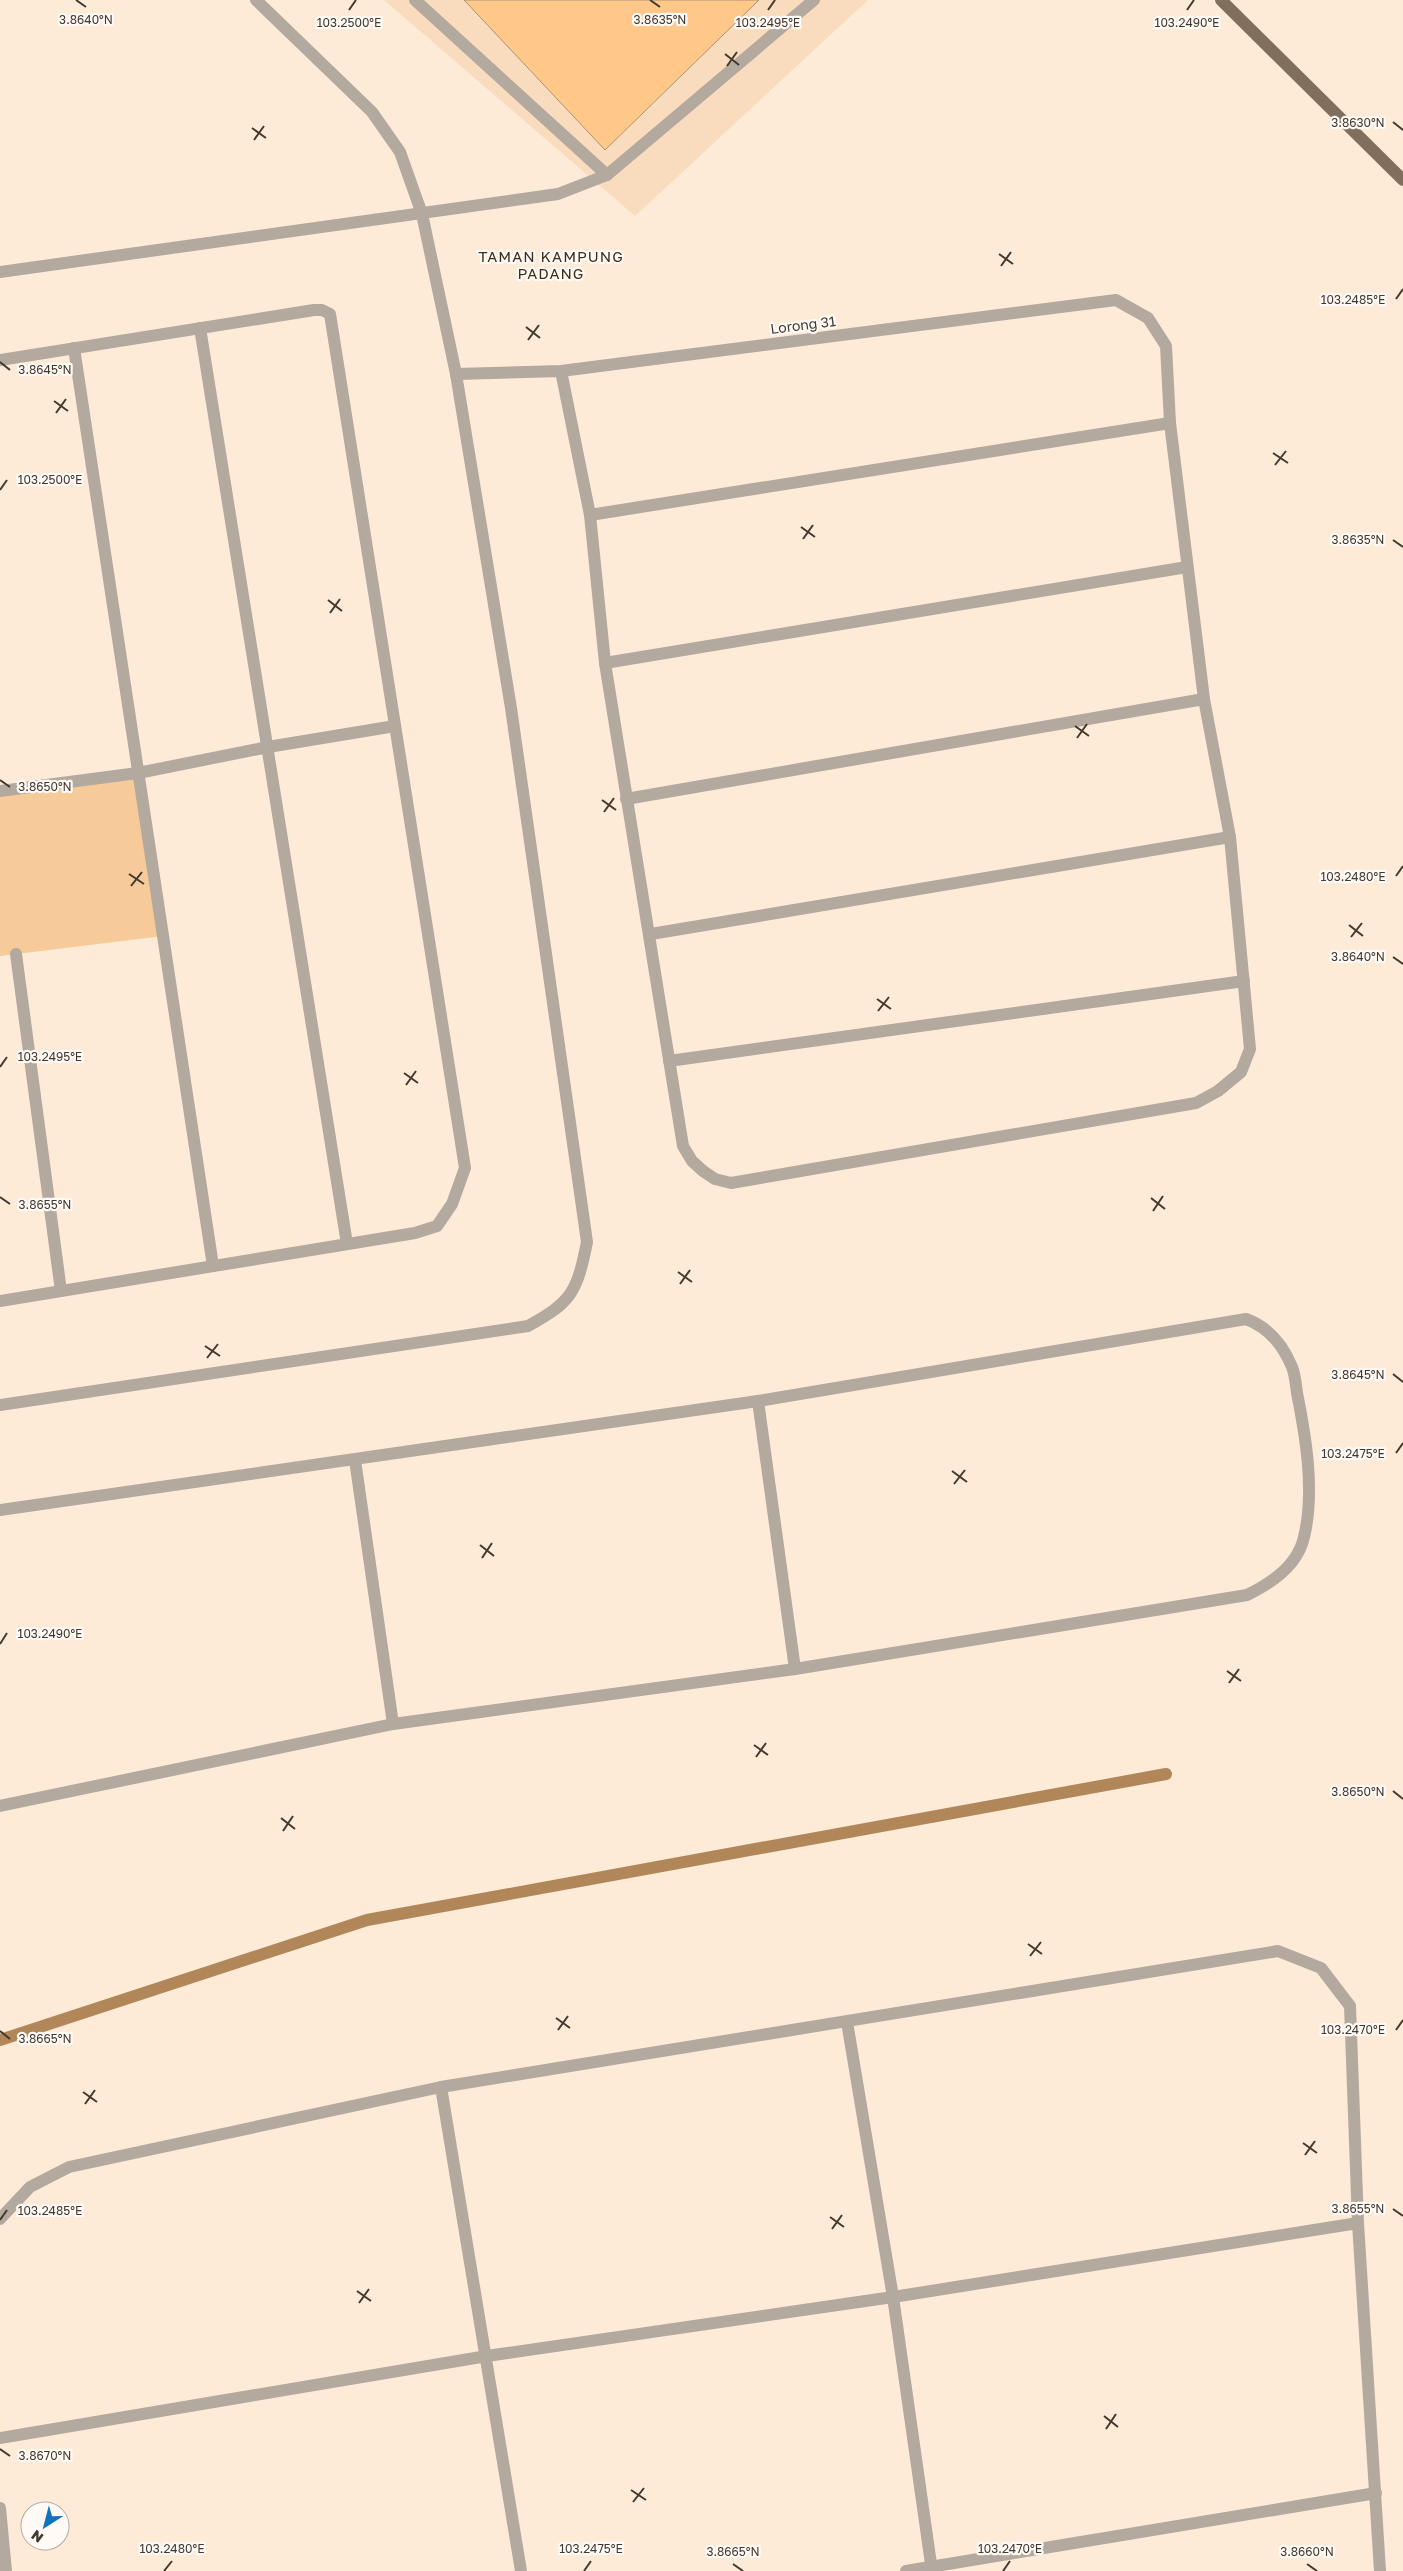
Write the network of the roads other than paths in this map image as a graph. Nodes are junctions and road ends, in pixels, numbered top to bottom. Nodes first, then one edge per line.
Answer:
1 (256, 0) edge
2 (415, 0) edge
3 (814, 0) edge
4 (1221, 0) edge
5 (606, 175) junction
6 (1403, 180) edge
7 (422, 214) junction
8 (0, 272) edge
9 (200, 328) junction
10 (74, 348) junction
11 (0, 360) edge
12 (561, 371) junction
13 (456, 374) junction
14 (1170, 424) junction
15 (590, 515) junction
16 (1187, 567) junction
17 (605, 663) junction
18 (1204, 700) junction
19 (395, 726) junction
20 (268, 747) junction
21 (138, 773) junction
22 (0, 789) edge
23 (626, 799) junction
24 (1230, 837) junction
25 (651, 934) junction
26 (16, 954) dead end
27 (1244, 981) junction
28 (669, 1061) junction
29 (347, 1244) junction
30 (213, 1266) junction
31 (61, 1291) junction
32 (0, 1301) edge
33 (758, 1401) junction
34 (0, 1405) edge
35 (356, 1460) junction
36 (0, 1510) edge
37 (795, 1669) junction
38 (393, 1724) junction
39 (0, 1806) edge
40 (846, 2022) junction
41 (441, 2087) junction
42 (0, 2219) edge
43 (1358, 2223) junction
44 (893, 2297) junction
45 (487, 2356) junction
46 (0, 2438) edge
47 (1376, 2493) junction
48 (0, 2508) edge
49 (932, 2569) edge
50 (6, 2571) edge
51 (521, 2571) edge
52 (906, 2571) edge
53 (1380, 2571) edge

1 - 7 street
2 - 5 street
3 - 5 street
4 - 6 main road
5 - 7 street
7 - 8 street
7 - 13 street
9 - 10 street
9 - 19 street
9 - 20 street
10 - 11 street
10 - 21 street
12 - 13 street, Lorong 31
12 - 14 street, Lorong 31
12 - 15 street
13 - 34 street
14 - 15 street
14 - 16 street
15 - 17 street
16 - 17 street
16 - 18 street
17 - 23 street
18 - 23 street
18 - 24 street
19 - 20 street
19 - 29 street
20 - 21 street
20 - 29 street
21 - 22 street
21 - 30 street
23 - 25 street
24 - 25 street
24 - 27 street
25 - 28 street
26 - 31 street
27 - 28 street
27 - 28 street
29 - 30 street
30 - 31 street
31 - 32 street
33 - 35 street
33 - 37 street
33 - 37 street
35 - 36 street
35 - 38 street
37 - 38 street
38 - 39 street
40 - 41 street
40 - 43 street
40 - 44 street
41 - 42 street
41 - 45 street
43 - 44 street
43 - 47 street
44 - 45 street
44 - 49 street
45 - 46 street
45 - 51 street
47 - 49 street
47 - 53 street
48 - 50 street
49 - 52 street

